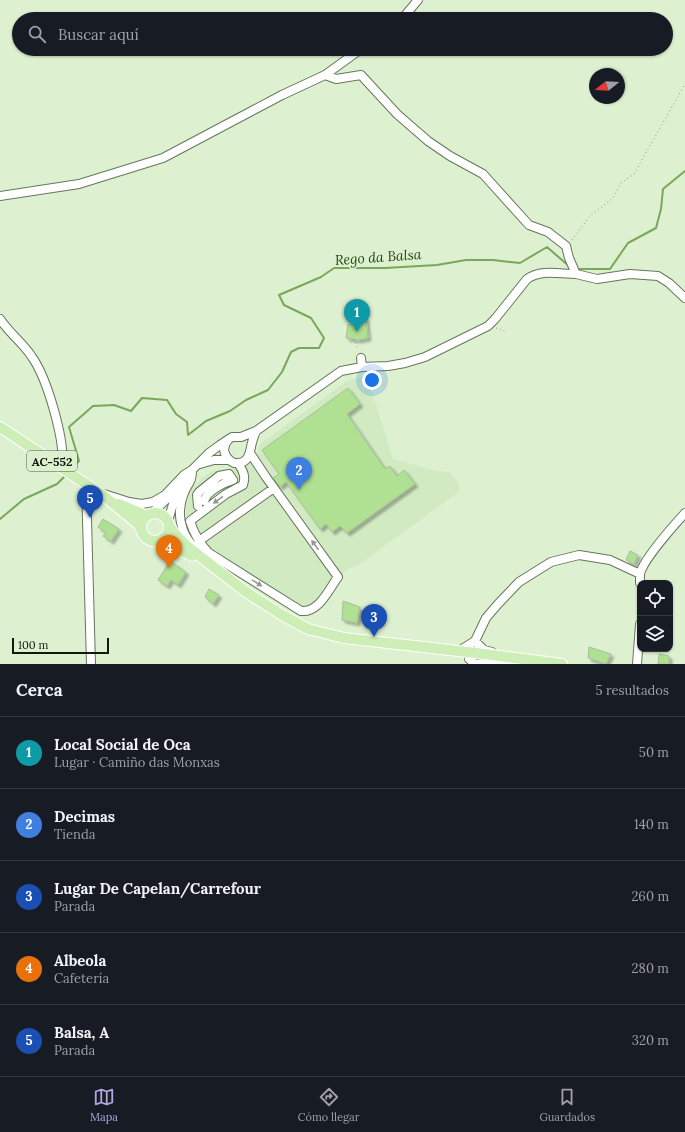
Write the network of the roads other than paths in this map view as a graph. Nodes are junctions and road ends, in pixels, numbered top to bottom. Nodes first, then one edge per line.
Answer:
1 (418, 0) edge
2 (408, 12) edge
3 (351, 56) edge
4 (325, 75) junction
5 (0, 196) edge
6 (575, 271) junction
7 (685, 298) edge
8 (0, 319) edge
9 (361, 358) road end
10 (362, 367) junction
11 (0, 427) edge
12 (256, 431) junction
13 (241, 437) junction
14 (229, 439) junction
15 (250, 450) junction
16 (229, 460) junction
17 (238, 463) junction
18 (62, 468) junction
19 (194, 468) junction
20 (233, 480) junction
21 (86, 483) junction
22 (274, 488) junction
23 (233, 490) junction
24 (101, 494) junction
25 (201, 504) junction
26 (87, 506) junction
27 (685, 513) edge
28 (149, 515) junction
29 (196, 516) junction
30 (168, 523) junction
31 (142, 532) junction
32 (152, 540) junction
33 (199, 541) junction
34 (221, 573) junction
35 (640, 574) junction
36 (640, 580) edge
37 (474, 641) junction
38 (639, 652) edge
39 (508, 656) junction
40 (471, 657) edge
41 (528, 659) junction
42 (91, 664) edge
43 (562, 664) edge
44 (638, 664) edge

1 - 2 street
3 - 4 street
4 - 5 street
4 - 6 street
6 - 7 street
6 - 10 street
8 - 18 street
9 - 10 street
10 - 12 street
11 - 18 main road, AC-552
12 - 13 street
12 - 15 street
13 - 14 street
13 - 15 street
14 - 16 street
14 - 19 street
15 - 17 street
15 - 22 street
16 - 17 street
16 - 19 street
17 - 23 street
18 - 21 main road, AC-552
19 - 24 street
19 - 28 street
19 - 30 street
19 - 34 street
20 - 23 street
20 - 25 street
20 - 25 street
21 - 24 main road, AC-552
21 - 26 street
22 - 33 street
33 -> 22 street
23 -> 29 street
24 - 26 street
24 - 28 main road, AC-552
24 - 31 main road, AC-552
25 - 29 street
26 - 42 street
27 - 35 street
28 - 30 main road, AC-552
28 - 31 main road
29 - 33 street
30 - 32 main road
30 - 34 main road, AC-552
31 - 32 main road, AC-552
32 - 34 main road, AC-552
34 - 40 main road, AC-552
35 - 36 street
35 - 37 street
37 - 39 street
37 - 40 street
38 - 44 street
39 - 40 main road, AC-552
39 - 41 main road, AC-552
40 - 41 street
41 - 43 main road, AC-552

